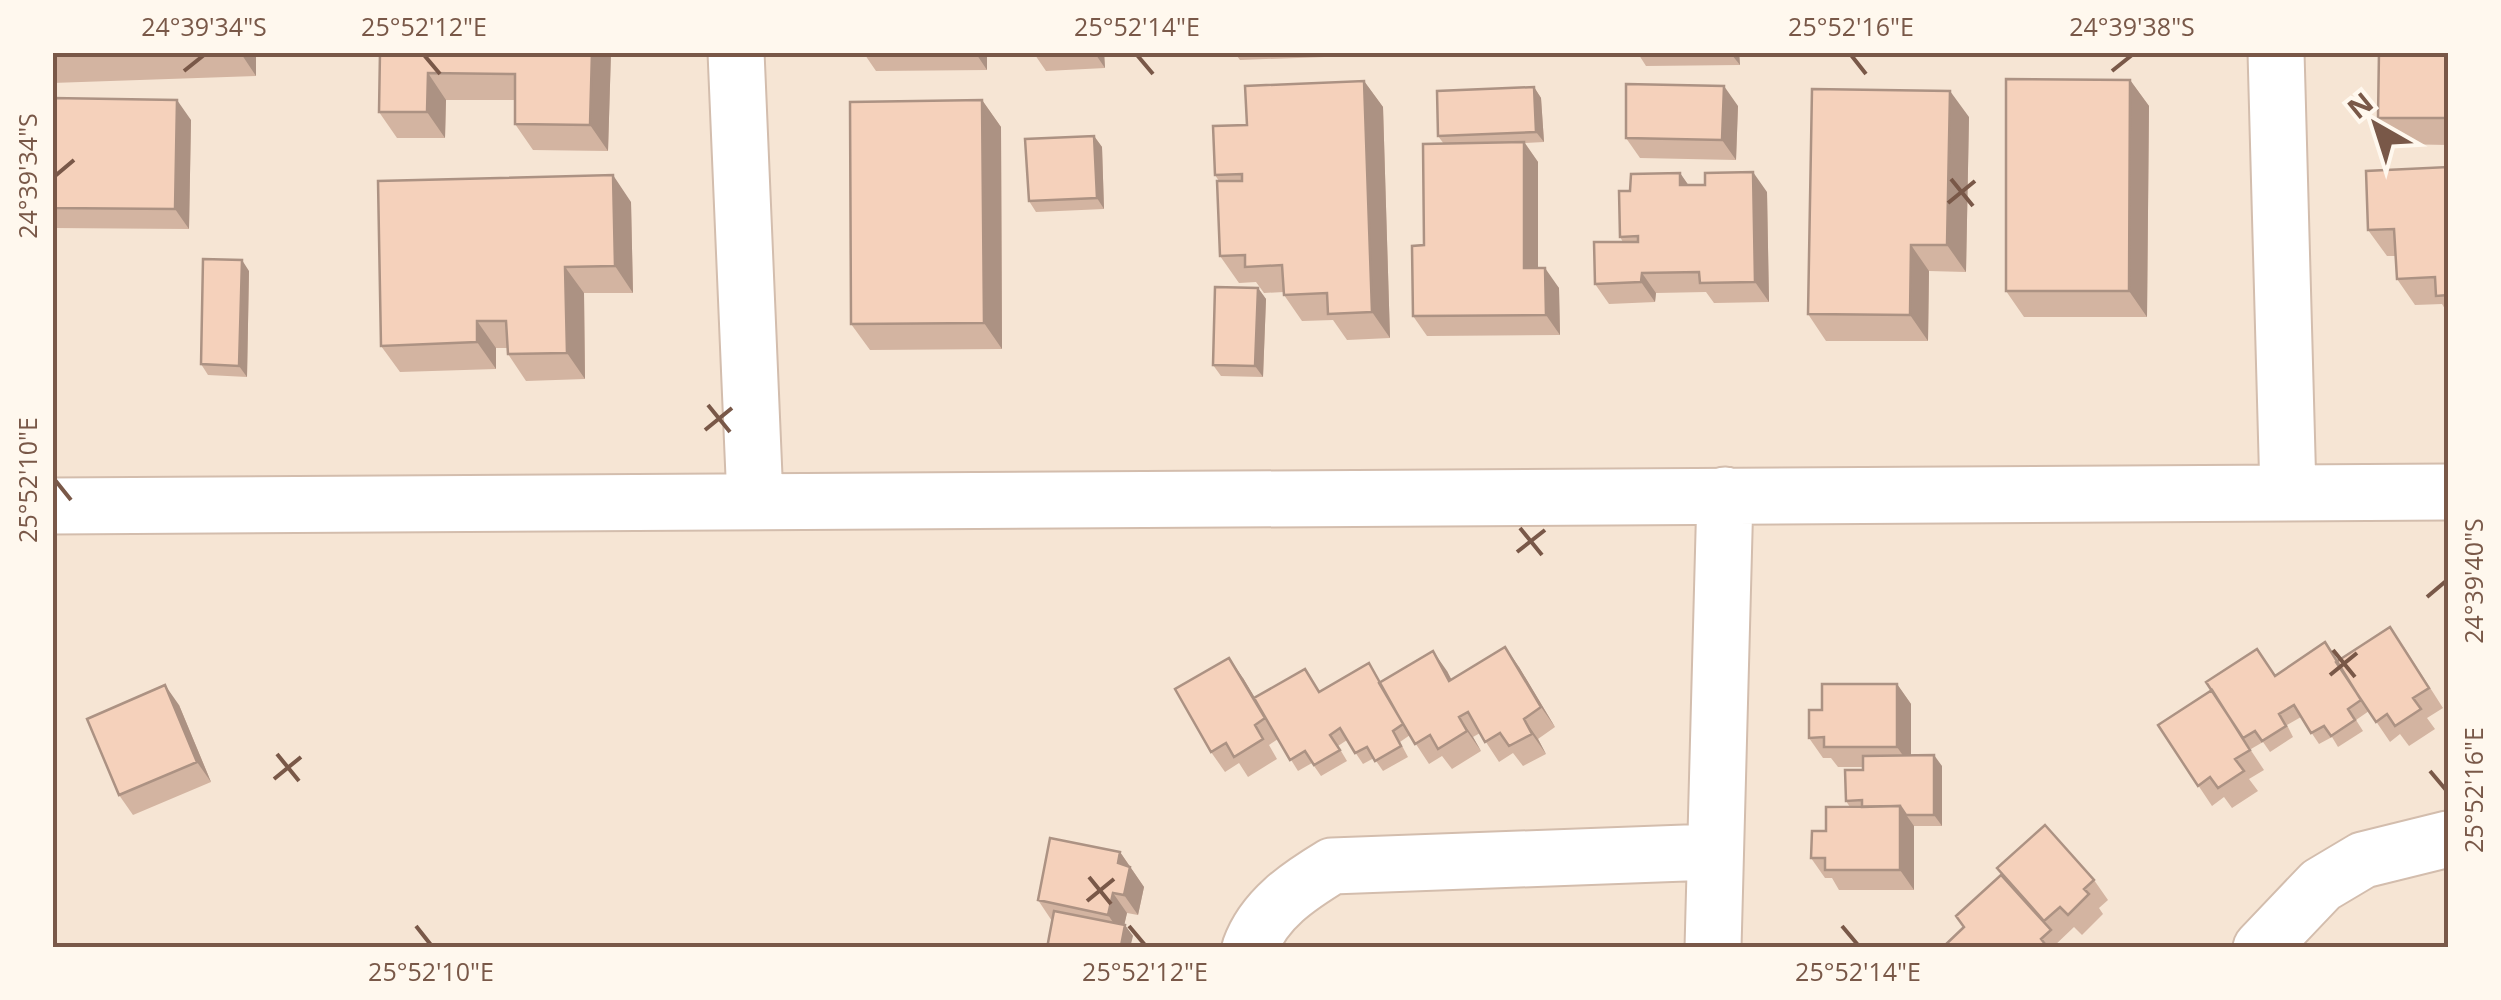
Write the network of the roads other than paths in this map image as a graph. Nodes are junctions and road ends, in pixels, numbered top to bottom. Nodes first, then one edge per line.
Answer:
1 (736, 52) edge
2 (2276, 52) edge
3 (2288, 492) junction
4 (2448, 492) edge
5 (1725, 494) junction
6 (755, 500) junction
7 (52, 506) edge
8 (2448, 839) edge
9 (1712, 852) junction
10 (1250, 948) edge
11 (1713, 948) edge
12 (2261, 948) edge

1 - 6 street
2 - 3 street
3 - 4 street
3 - 5 street
5 - 6 street
5 - 9 street
6 - 7 street
8 - 12 street
9 - 10 street
9 - 11 street

